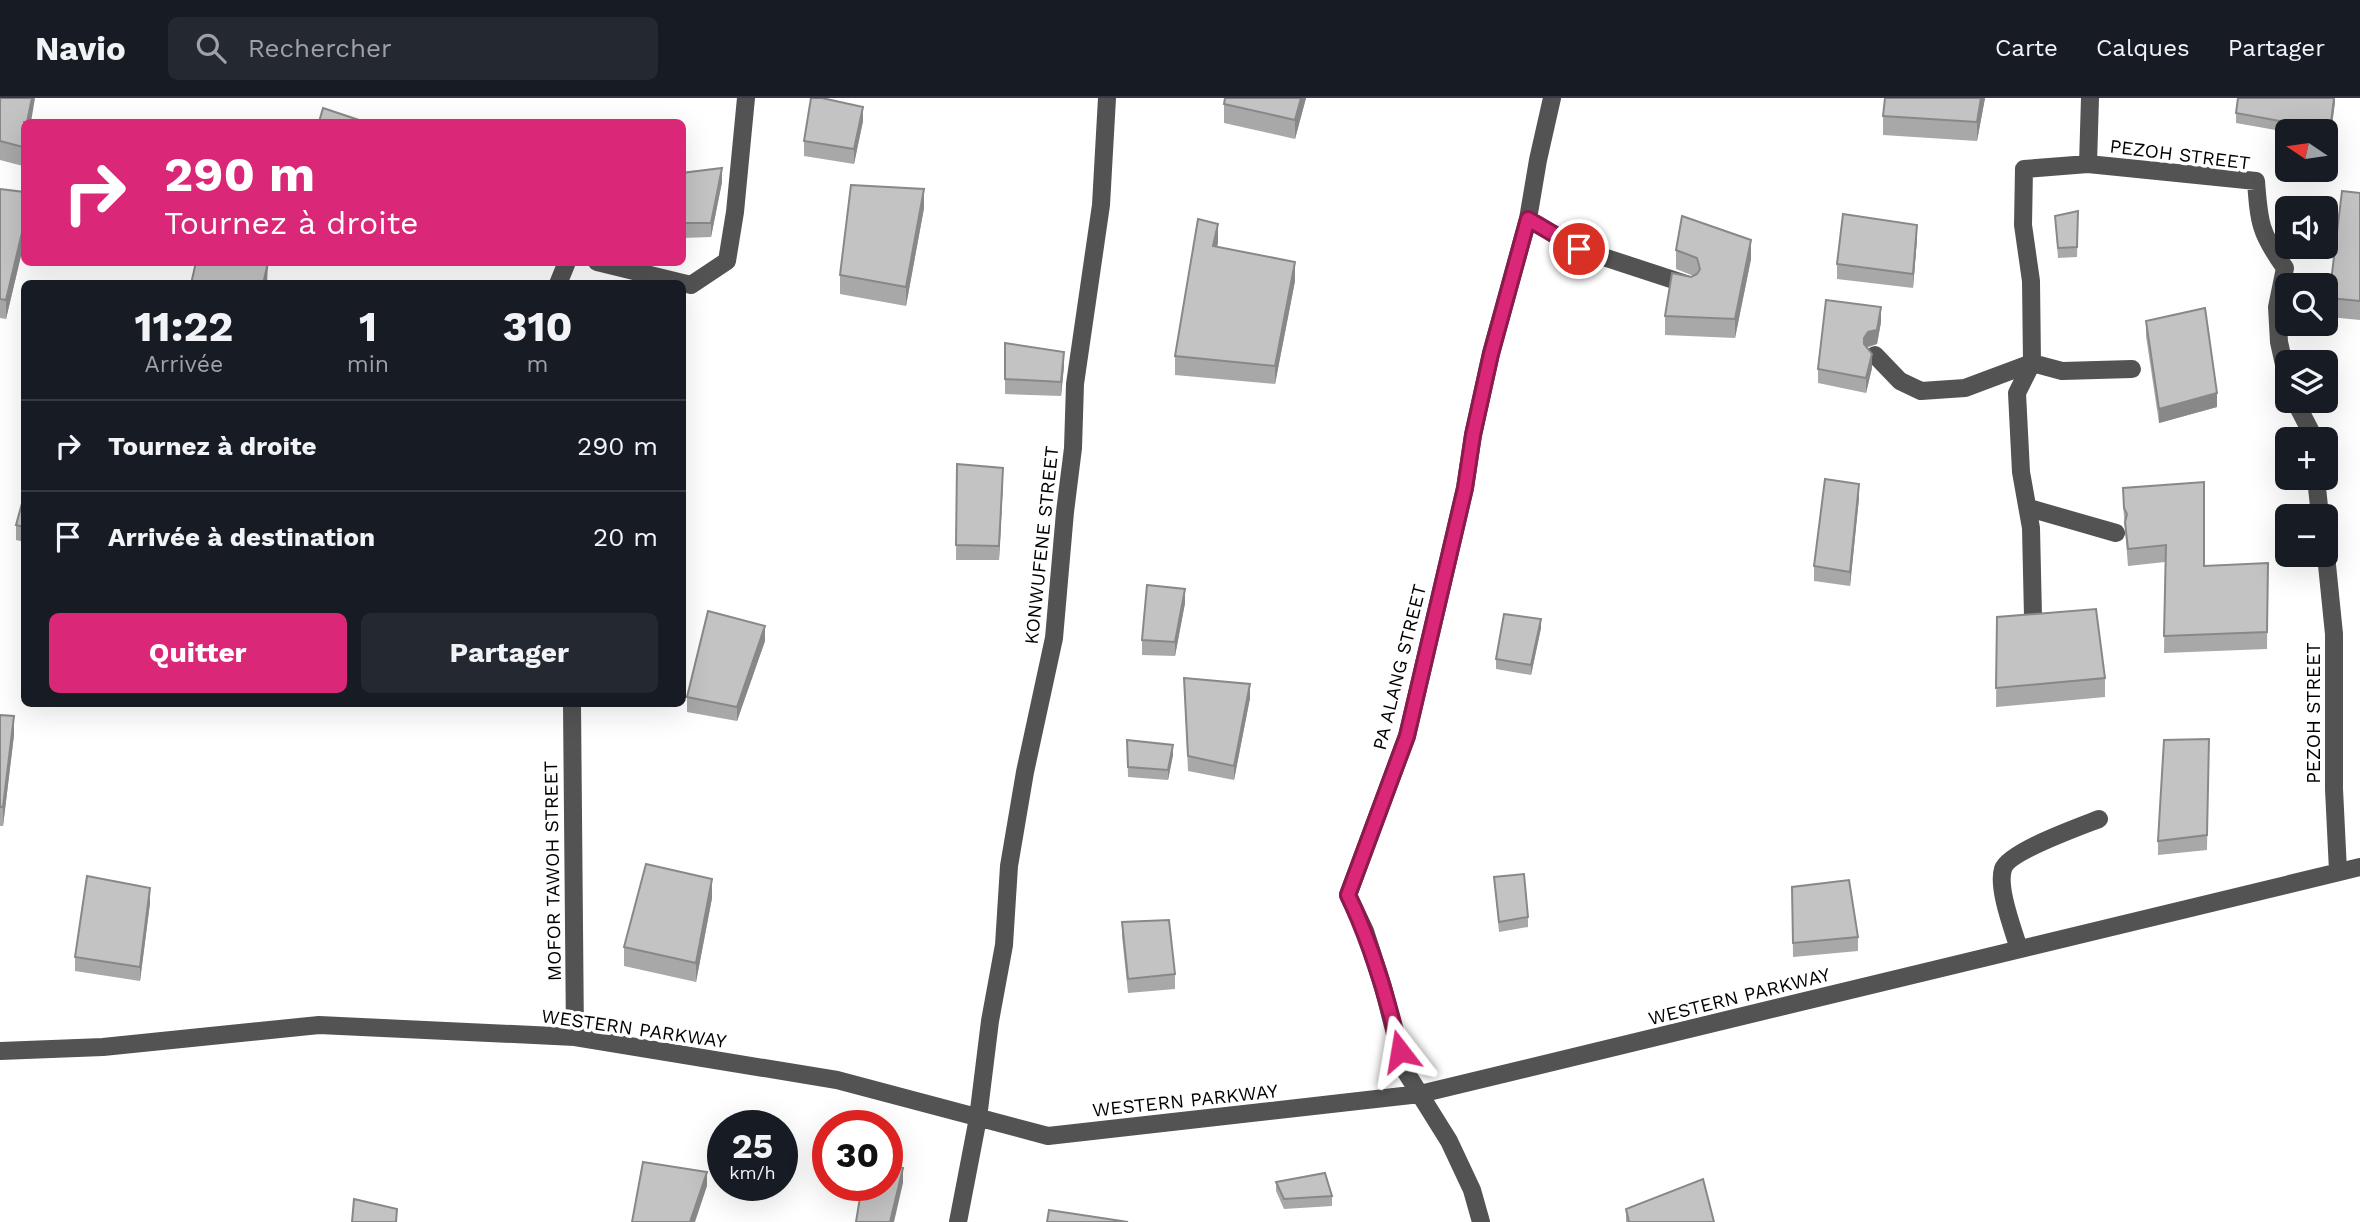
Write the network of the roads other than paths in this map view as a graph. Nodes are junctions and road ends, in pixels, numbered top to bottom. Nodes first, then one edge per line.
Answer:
1 (746, 98) edge
2 (1107, 98) edge
3 (1552, 98) edge
4 (2091, 98) edge
5 (2088, 164) junction
6 (1528, 219) junction
7 (613, 266) edge
8 (671, 280) edge
9 (686, 284) edge
10 (1689, 285) edge
11 (2281, 350) edge
12 (1875, 355) edge
13 (2032, 363) junction
14 (2132, 369) dead end
15 (2029, 508) junction
16 (2116, 533) dead end
17 (2327, 567) edge
18 (2033, 617) edge
19 (572, 707) edge
20 (2099, 819) dead end
21 (2360, 867) edge
22 (2338, 871) junction
23 (2019, 949) junction
24 (575, 1037) junction
25 (0, 1051) edge
26 (1420, 1094) junction
27 (978, 1118) junction
28 (958, 1222) edge
29 (1481, 1222) edge

1 - 9 street
2 - 27 street, KONWUFENE STREET
3 - 6 street, PA ALANG STREET
4 - 5 street, PEZOH STREET
5 - 11 street, PEZOH STREET
5 - 13 street
6 - 10 street
6 - 26 street, PA ALANG STREET
7 - 8 street
12 - 13 street
13 - 14 street
13 - 15 street
15 - 16 street
15 - 18 street
17 - 22 street, PEZOH STREET
19 - 24 street, MOFOR TAWOH STREET
20 - 23 street
21 - 22 street, WESTERN PARKWAY
22 - 23 street, WESTERN PARKWAY
23 - 26 street, WESTERN PARKWAY
24 - 25 street, WESTERN PARKWAY
24 - 27 street, WESTERN PARKWAY
26 - 27 street, WESTERN PARKWAY
26 - 29 street, PA ALANG STREET
27 - 28 street, KONWUFENE STREET

